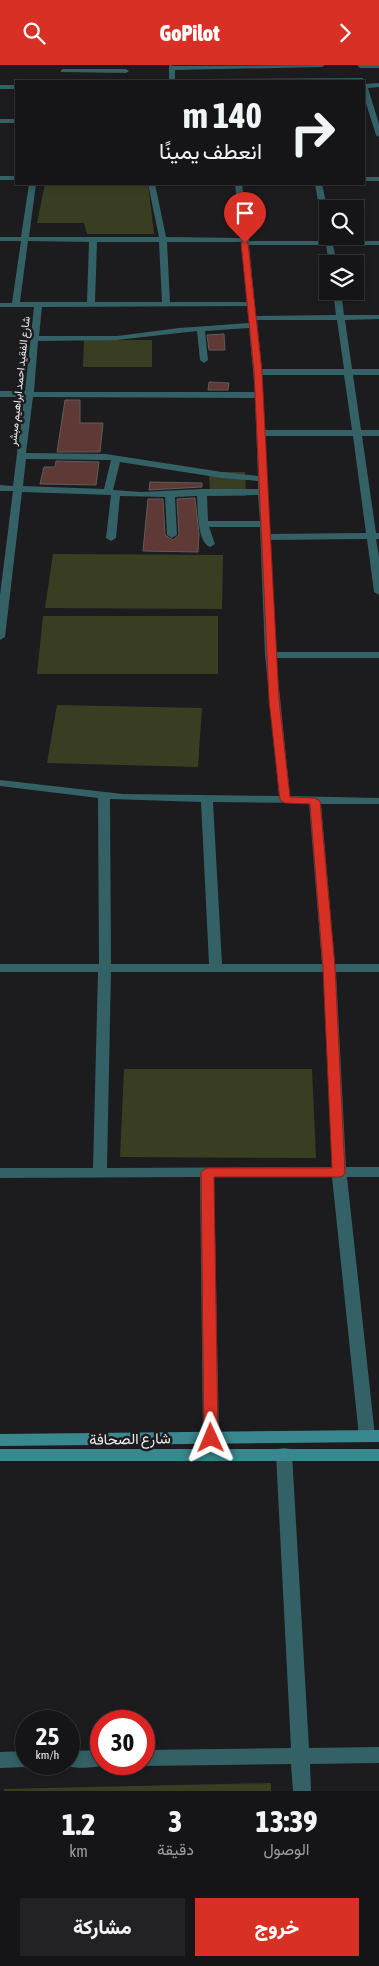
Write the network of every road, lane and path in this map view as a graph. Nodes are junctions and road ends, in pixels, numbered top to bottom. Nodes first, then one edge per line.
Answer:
1 (255, 65) edge
2 (322, 65) edge
3 (328, 65) edge
4 (359, 65) edge
5 (172, 66) edge
6 (379, 66) edge
7 (64, 68) edge
8 (126, 68) edge
9 (210, 68) junction
10 (330, 78) junction
11 (172, 80) edge
12 (208, 80) edge
13 (254, 80) edge
14 (297, 80) edge
15 (338, 80) edge
16 (362, 80) edge
17 (379, 85) edge
18 (365, 86) edge
19 (0, 87) edge
20 (15, 87) edge
21 (365, 91) edge
22 (371, 107) junction
23 (379, 107) edge
24 (0, 121) edge
25 (15, 121) edge
26 (377, 121) edge
27 (379, 135) edge
28 (0, 178) edge
29 (15, 178) edge
30 (365, 179) edge
31 (379, 179) edge
32 (32, 185) edge
33 (152, 185) edge
34 (239, 185) edge
35 (319, 185) edge
36 (322, 200) edge
37 (319, 238) edge
38 (0, 239) edge
39 (24, 239) junction
40 (93, 239) junction
41 (163, 239) junction
42 (245, 241) junction
43 (364, 242) edge
44 (379, 243) edge
45 (339, 300) edge
46 (166, 304) junction
47 (250, 304) junction
48 (0, 305) edge
49 (16, 305) junction
50 (38, 305) junction
51 (91, 305) junction
52 (342, 317) junction
53 (379, 317) edge
54 (253, 321) junction
55 (201, 328) junction
56 (35, 339) junction
57 (204, 361) dead end
58 (258, 372) junction
59 (349, 372) junction
60 (379, 372) edge
61 (0, 394) edge
62 (29, 394) junction
63 (259, 395) junction
64 (262, 433) junction
65 (356, 433) junction
66 (379, 433) edge
67 (22, 455) junction
68 (116, 458) junction
69 (239, 477) junction
70 (264, 479) junction
71 (0, 488) edge
72 (18, 488) junction
73 (235, 491) junction
74 (112, 492) junction
75 (202, 492) junction
76 (264, 492) junction
77 (170, 494) junction
78 (204, 523) junction
79 (265, 524) junction
80 (172, 535) dead end
81 (375, 536) edge
82 (266, 537) junction
83 (111, 538) dead end
84 (210, 544) dead end
85 (379, 592) edge
86 (2, 603) edge
87 (0, 637) edge
88 (270, 655) junction
89 (379, 655) edge
90 (0, 783) edge
91 (104, 795) junction
92 (207, 799) junction
93 (285, 800) junction
94 (315, 801) junction
95 (379, 801) edge
96 (0, 968) edge
97 (106, 968) junction
98 (329, 968) junction
99 (379, 968) edge
100 (216, 969) junction
101 (0, 1173) edge
102 (100, 1173) junction
103 (208, 1173) junction
104 (339, 1173) junction
105 (379, 1173) edge
106 (373, 1436) edge
107 (211, 1438) junction
108 (0, 1440) edge
109 (284, 1454) junction
110 (0, 1455) edge
111 (379, 1455) edge
112 (379, 1755) edge
113 (301, 1756) junction
114 (155, 1758) edge
115 (15, 1759) edge
116 (0, 1760) edge
117 (302, 1791) edge

1 - 2 street
1 - 9 street
1 - 13 street
3 - 10 street
4 - 6 street
4 - 16 street
5 - 9 street
5 - 11 street
7 - 8 street
9 - 12 street
10 - 14 street
10 - 15 street
17 - 18 street
19 - 20 street
21 - 22 street
22 - 23 street
22 - 26 street
24 - 25 street
26 - 27 street
28 - 29 street
30 - 31 street
32 - 39 street
33 - 41 street
34 - 42 street
35 - 36 street
37 - 42 street
38 - 39 street
39 - 40 street
39 - 49 street
40 - 41 street
40 - 51 street
41 - 42 street
41 - 46 street
42 - 47 street
43 - 44 street
45 - 52 street
46 - 47 street
46 - 51 street
47 - 54 street
48 - 49 street
49 - 50 street
50 - 51 street
50 - 56 street, شارع الفقيد احمد ابراهيم مبشر
52 - 53 street
52 - 54 street
52 - 59 street
54 - 55 street
54 - 58 street
55 - 56 street
55 - 57 street
56 - 62 street, شارع الفقيد احمد ابراهيم مبشر
58 - 59 street
58 - 63 street
59 - 60 street
59 - 65 street
61 - 62 street
62 - 63 street
62 - 67 street, شارع الفقيد احمد ابراهيم مبشر
63 - 64 street
64 - 65 street
64 - 70 street
65 - 66 street
65 - 81 street
67 - 68 street
67 - 72 street, شارع الفقيد احمد ابراهيم مبشر
68 - 69 street
68 - 74 street
69 - 70 street
69 - 73 street
70 - 76 street
71 - 72 street
72 - 74 street
72 - 86 street, شارع الفقيد احمد ابراهيم مبشر
73 - 75 street
73 - 76 street
74 - 77 street
74 - 83 street
75 - 77 street
75 - 78 street
76 - 79 street
77 - 80 street
78 - 79 street
78 - 84 street
79 - 82 street
81 - 82 street
81 - 85 street
82 - 88 street
86 - 87 street, شارع الفقيد احمد ابراهيم مبشر
88 - 89 street
88 - 93 street
90 - 91 street
91 - 92 street
91 - 97 street
92 - 93 street
92 - 100 street
93 - 94 street
94 - 95 street
94 - 98 street
96 - 97 street
97 - 100 street
97 - 102 street
98 - 99 street
98 - 100 street
98 - 104 street
101 - 102 street
102 - 103 street
103 - 104 street
103 - 107 street
104 - 105 street
104 - 106 street
106 - 107 main road, شارع الصحافة
107 - 108 main road, شارع الصحافة
109 - 110 main road, شارع الصحافة
109 - 111 main road, شارع الصحافة
109 - 113 street
112 - 113 street
113 - 114 street
113 - 117 street
115 - 116 street

